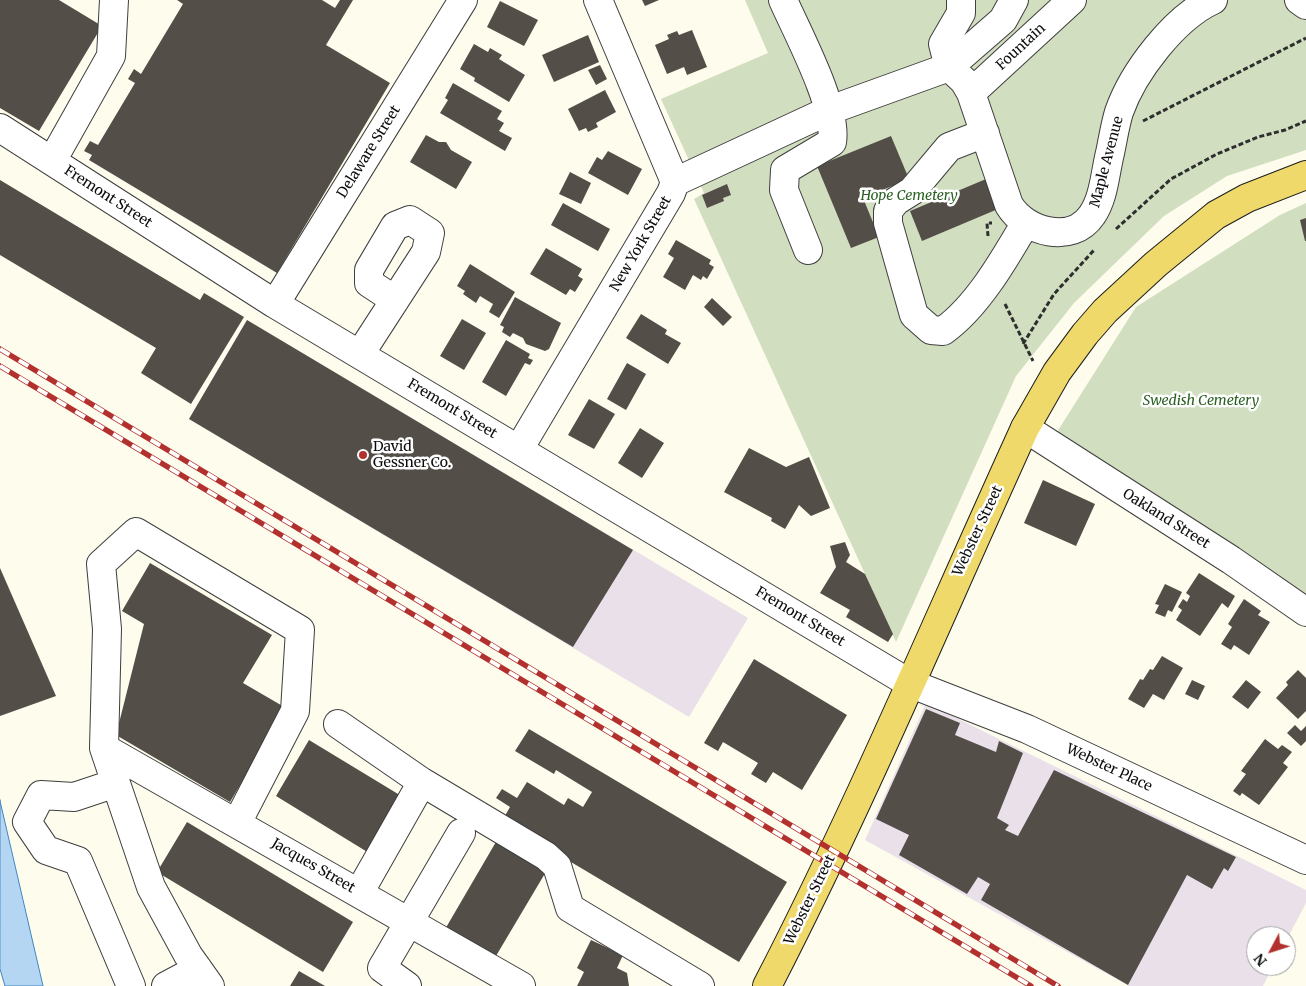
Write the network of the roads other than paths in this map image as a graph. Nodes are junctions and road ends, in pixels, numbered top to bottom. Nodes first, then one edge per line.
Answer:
1 (114, 0) edge
2 (463, 0) edge
3 (598, 0) edge
4 (783, 0) edge
5 (961, 0) edge
6 (1014, 0) edge
7 (1072, 0) edge
8 (1299, 0) edge
9 (1206, 2) edge
10 (1306, 5) edge
11 (949, 67) junction
12 (971, 93) junction
13 (830, 110) junction
14 (0, 128) edge
15 (985, 133) junction
16 (52, 161) junction
17 (1306, 176) edge
18 (675, 182) junction
19 (1025, 224) junction
20 (808, 250) dead end
21 (395, 300) dead end
22 (275, 304) junction
23 (360, 354) junction
24 (1025, 428) junction
25 (520, 449) junction
26 (1306, 612) edge
27 (910, 683) junction
28 (338, 724) dead end
29 (104, 748) junction
30 (422, 782) junction
31 (116, 783) junction
32 (237, 823) junction
33 (461, 833) dead end
34 (1306, 860) edge
35 (359, 893) junction
36 (409, 922) junction
37 (204, 978) edge
38 (131, 986) edge
39 (166, 986) edge
40 (407, 986) edge
41 (521, 986) edge
42 (700, 986) edge
43 (767, 986) edge

1 - 16 street
2 - 22 street, Delaware Street
3 - 18 street, New York Street
4 - 13 street
5 - 11 street
6 - 11 street
7 - 12 street, Fountain
8 - 10 street
9 - 19 street, Maple Avenue
11 - 12 street
11 - 13 street
12 - 15 street
13 - 18 street
13 - 20 street
14 - 16 street, Fremont Street
15 - 19 street
15 - 19 street
16 - 22 street, Fremont Street
17 - 24 main road, Webster Street
18 - 25 street, New York Street
21 - 23 street
22 - 23 street, Fremont Street
23 - 25 street, Fremont Street
24 - 26 street, Oakland Street
24 - 27 main road, Webster Street
25 - 27 street, Fremont Street
27 - 34 street, Webster Place
27 - 43 main road, Webster Street
28 - 30 street
29 - 31 street
29 - 32 street, Jacques Street
29 - 32 street
30 - 35 street
30 - 42 street
31 - 37 street
31 - 38 street
32 - 35 street, Jacques Street
33 - 36 street
35 - 36 street, Jacques Street
36 - 40 street
36 - 41 street, Jacques Street
37 - 39 street

